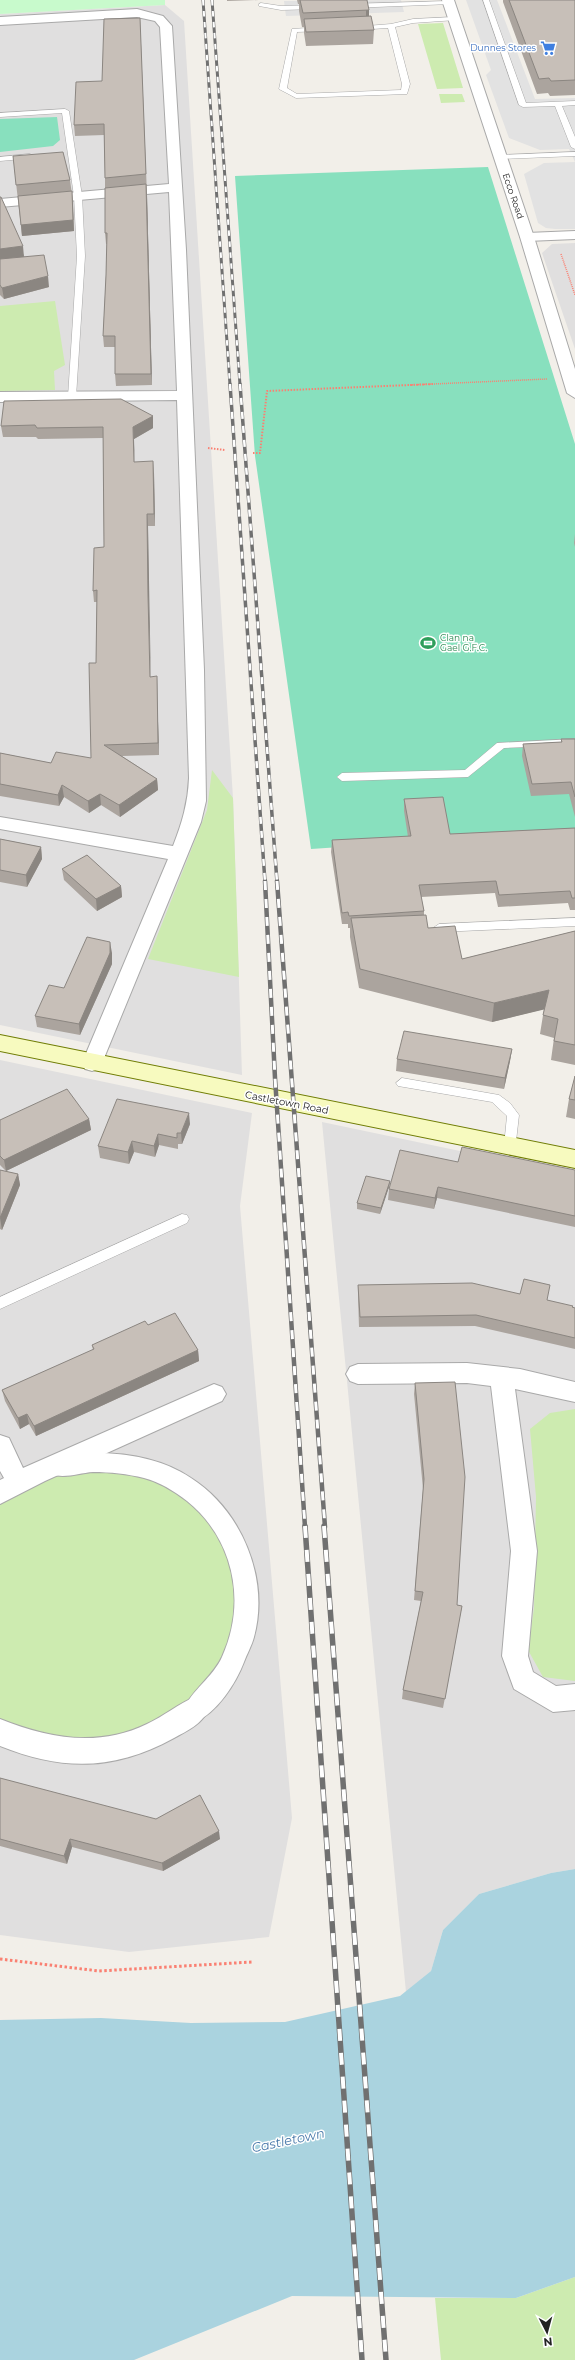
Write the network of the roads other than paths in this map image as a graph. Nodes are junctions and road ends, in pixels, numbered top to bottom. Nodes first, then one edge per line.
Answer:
1 (486, 0) edge
2 (448, 2) edge
3 (261, 5) dead end
4 (345, 6) edge
5 (329, 7) edge
6 (454, 19) junction
7 (0, 21) edge
8 (391, 26) junction
9 (350, 28) edge
10 (327, 29) edge
11 (575, 103) edge
12 (558, 104) junction
13 (0, 115) edge
14 (575, 147) edge
15 (575, 154) edge
16 (36, 156) edge
17 (500, 157) junction
18 (0, 159) edge
19 (174, 188) junction
20 (78, 196) junction
21 (0, 203) edge
22 (575, 235) edge
23 (527, 237) junction
24 (575, 393) edge
25 (184, 395) junction
26 (0, 397) edge
27 (72, 397) junction
28 (575, 742) edge
29 (342, 777) dead end
30 (0, 823) edge
31 (178, 854) junction
32 (575, 922) edge
33 (430, 928) edge
34 (0, 1043) edge
35 (92, 1063) junction
36 (402, 1083) dead end
37 (510, 1146) junction
38 (575, 1159) edge
39 (182, 1219) dead end
40 (0, 1303) edge
41 (358, 1374) dead end
42 (502, 1377) junction
43 (575, 1392) edge
44 (214, 1394) dead end
45 (0, 1446) edge
46 (18, 1483) edge
47 (575, 1697) edge
48 (195, 1710) joint
49 (0, 1732) edge

1 - 12 lane
2 - 4 lane
2 - 6 street, Ecco Road
3 - 5 lane
6 - 8 lane
6 - 17 street, Ecco Road
7 - 19 street
8 - 9 lane
8 - 10 lane
11 - 12 lane
12 - 14 lane
13 - 20 lane
15 - 17 lane
16 - 18 lane
17 - 23 street, Ecco Road
19 - 20 street
19 - 25 street
20 - 21 street
20 - 27 lane
22 - 23 street
23 - 24 street, Ecco Road
25 - 27 street
25 - 31 street
26 - 27 street
28 - 29 lane
30 - 31 street
31 - 35 street
32 - 33 lane
34 - 35 main road, Castletown Road
35 - 37 main road, Castletown Road
36 - 37 lane
37 - 38 main road, Castletown Road
39 - 40 lane
41 - 42 street
42 - 43 street
42 - 47 street
44 - 46 street
45 - 46 street
46 - 48 street
48 - 49 street

